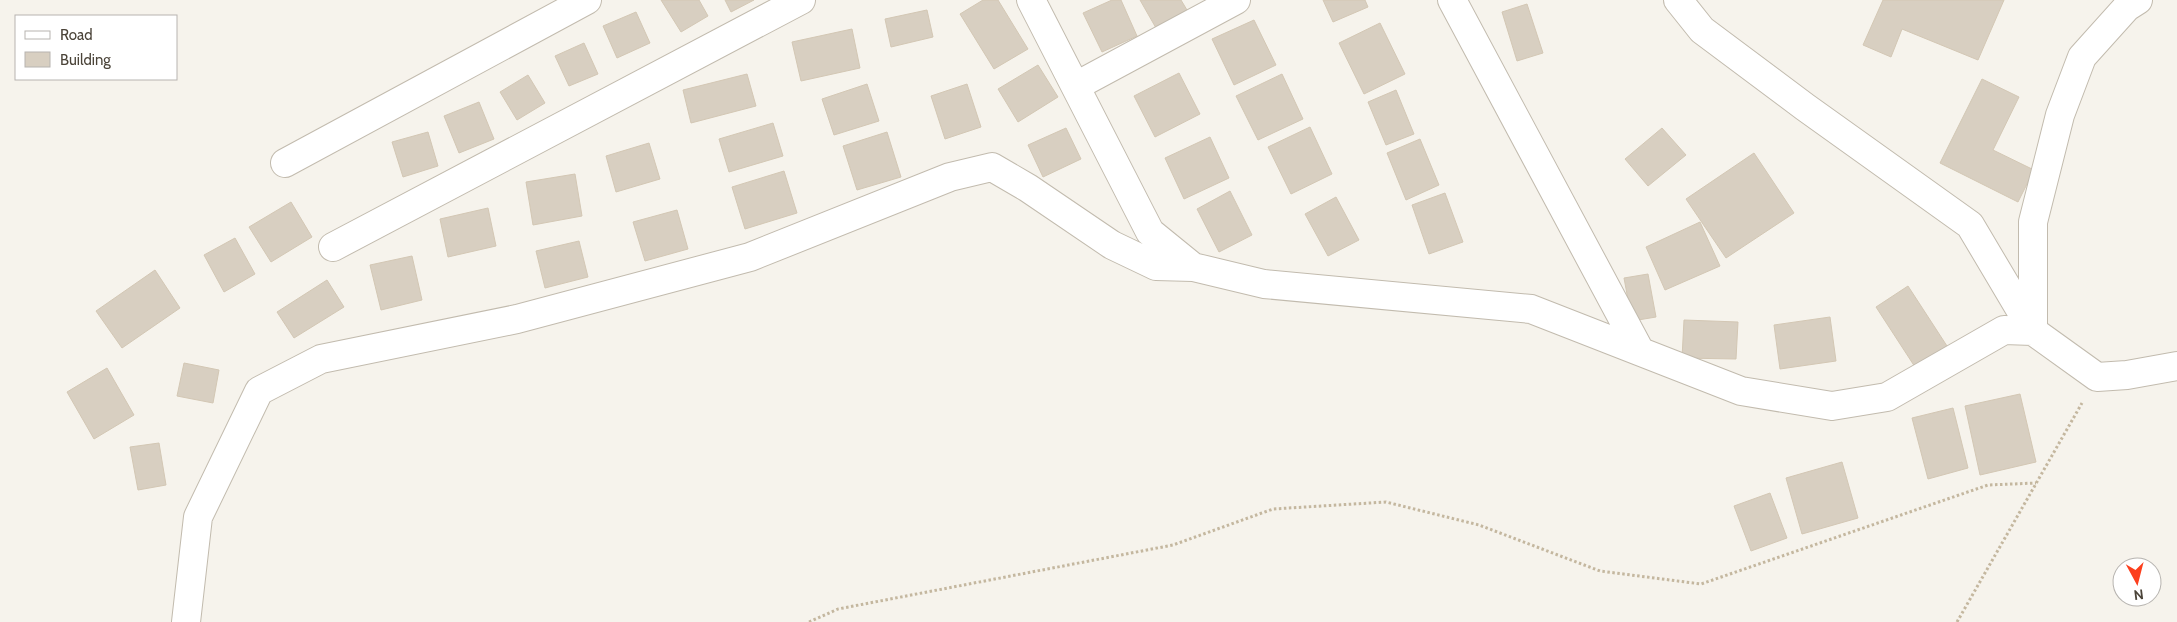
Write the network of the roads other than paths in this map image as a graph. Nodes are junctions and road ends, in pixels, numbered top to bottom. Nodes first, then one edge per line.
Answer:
1 (587, 0) edge
2 (801, 0) edge
3 (1031, 0) edge
4 (1236, 0) edge
5 (1452, 0) edge
6 (1678, 0) edge
7 (2138, 0) edge
8 (1076, 86) junction
9 (286, 163) dead end
10 (332, 247) dead end
11 (1193, 268) junction
12 (2033, 331) junction
13 (1640, 351) junction
14 (2177, 366) edge
15 (186, 622) edge

1 - 9 street
2 - 10 street
3 - 8 street
4 - 8 street
5 - 13 street
6 - 12 street
7 - 12 street
8 - 11 street
11 - 13 street
11 - 15 street
12 - 13 street
12 - 14 street

